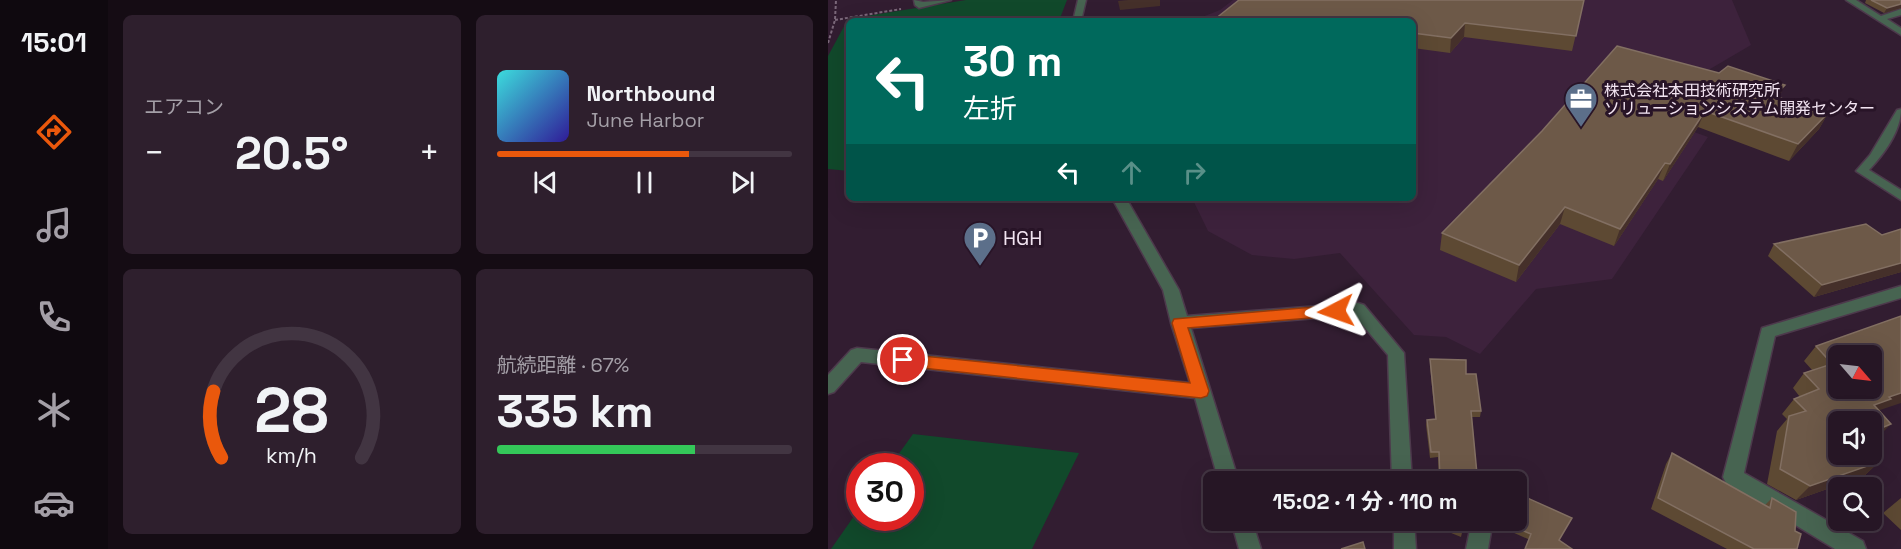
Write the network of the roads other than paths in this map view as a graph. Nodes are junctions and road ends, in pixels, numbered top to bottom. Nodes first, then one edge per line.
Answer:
1 (947, 0) edge
2 (1082, 0) edge
3 (1850, 0) edge
4 (918, 2) edge
5 (1901, 12) edge
6 (1078, 18) edge
7 (1880, 19) junction
8 (1901, 32) edge
9 (1901, 112) edge
10 (1901, 196) edge
11 (1121, 201) edge
12 (1901, 292) edge
13 (1179, 323) junction
14 (828, 387) edge
15 (1201, 391) junction
16 (1226, 471) edge
17 (1401, 471) edge
18 (1244, 531) edge
19 (1404, 531) edge
20 (1481, 531) edge
21 (1250, 549) edge
22 (1405, 549) edge
23 (1477, 549) edge
24 (1856, 549) edge

1 - 4 street
2 - 6 street
3 - 7 street
5 - 7 street
7 - 8 street
9 - 10 street
11 - 13 street
12 - 24 street
13 - 15 street
13 - 17 street
14 - 15 street
15 - 16 street
18 - 21 street
19 - 22 street
20 - 23 street

